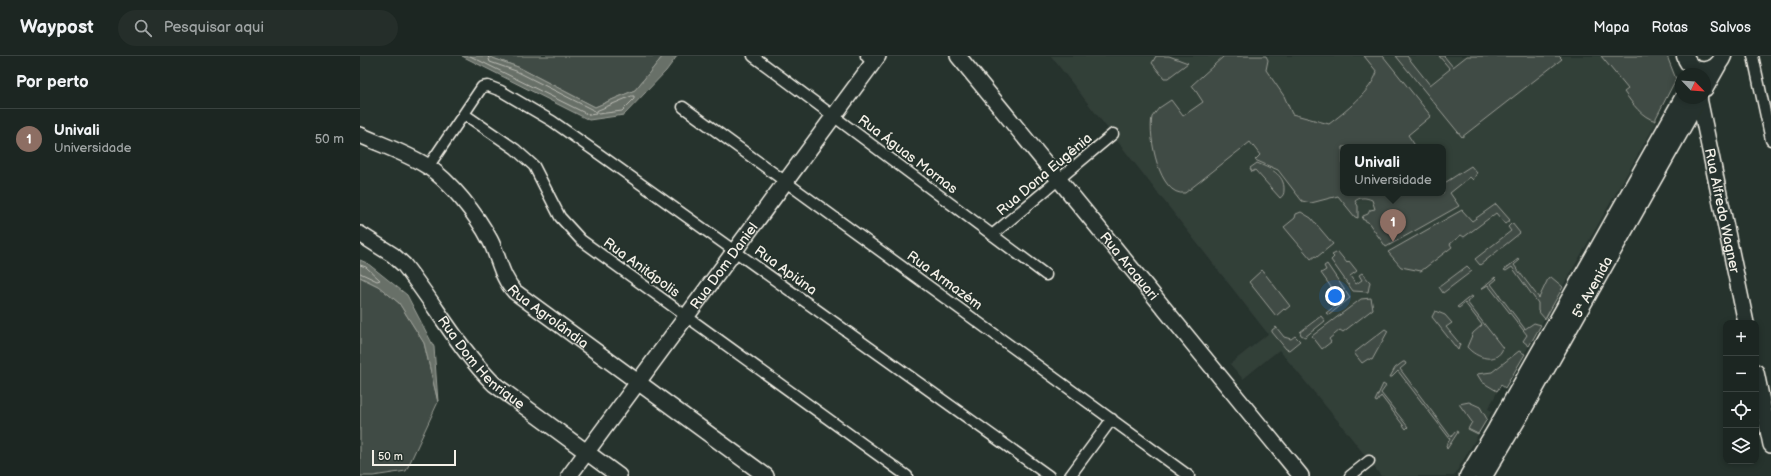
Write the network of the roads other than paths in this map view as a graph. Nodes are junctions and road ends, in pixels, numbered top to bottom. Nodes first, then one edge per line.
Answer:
1 (753, 56) edge
2 (958, 56) edge
3 (1753, 56) edge
4 (872, 58) edge
5 (1720, 61) edge
6 (1687, 65) edge
7 (1711, 77) edge
8 (1680, 104) edge
9 (1696, 104) edge
10 (1700, 104) edge
11 (683, 107) dead end
12 (464, 114) junction
13 (834, 117) junction
14 (1113, 134) dead end
15 (360, 135) edge
16 (1771, 140) edge
17 (428, 167) junction
18 (1059, 179) junction
19 (786, 182) junction
20 (360, 234) edge
21 (992, 235) junction
22 (735, 251) junction
23 (1046, 275) dead end
24 (686, 317) junction
25 (1745, 320) edge
26 (638, 382) junction
27 (1759, 387) edge
28 (1112, 419) junction
29 (1771, 445) edge
30 (586, 452) junction
31 (1369, 461) dead end
32 (569, 476) edge
33 (619, 476) edge
34 (766, 476) edge
35 (907, 476) edge
36 (1049, 476) edge
37 (1070, 476) edge
38 (1189, 476) edge
39 (1301, 476) edge
40 (1350, 476) edge
41 (1468, 476) edge
42 (1484, 476) edge

1 - 13 street, Rua Águas Mornas
2 - 18 street, Rua Araquari
3 - 16 street
4 - 13 street, Rua Dom Daniel
5 - 6 main road
5 - 7 main road
8 - 41 main road, 5ª Avenida
9 - 42 main road, 5ª Avenida
10 - 25 street, Rua Alfredo Wagner
11 - 19 street, Rua Armazém
12 - 17 street
12 - 22 street, Rua Apiúna
12 - 24 street, Rua Anitápolis
13 - 19 street, Rua Dom Daniel
13 - 21 street, Rua Águas Mornas
14 - 18 street, Rua Dona Eugênia
15 - 17 street, Rua Agrolândia
17 - 26 street, Rua Agrolândia
18 - 21 street, Rua Dona Eugênia
18 - 39 street, Rua Araquari
19 - 22 street, Rua Dom Daniel
19 - 28 street, Rua Armazém
20 - 30 street, Rua Dom Henrique
21 - 23 street, Rua Águas Mornas
22 - 24 street, Rua Dom Daniel
22 - 36 street, Rua Apiúna
24 - 26 street, Rua Dom Daniel
24 - 35 street, Rua Anitápolis
26 - 30 street, Rua Dom Daniel
26 - 34 street, Rua Agrolândia
27 - 29 street
28 - 37 street
28 - 38 street, Rua Armazém
30 - 32 street, Rua Dom Daniel
30 - 33 street, Rua Dom Henrique
31 - 40 street

